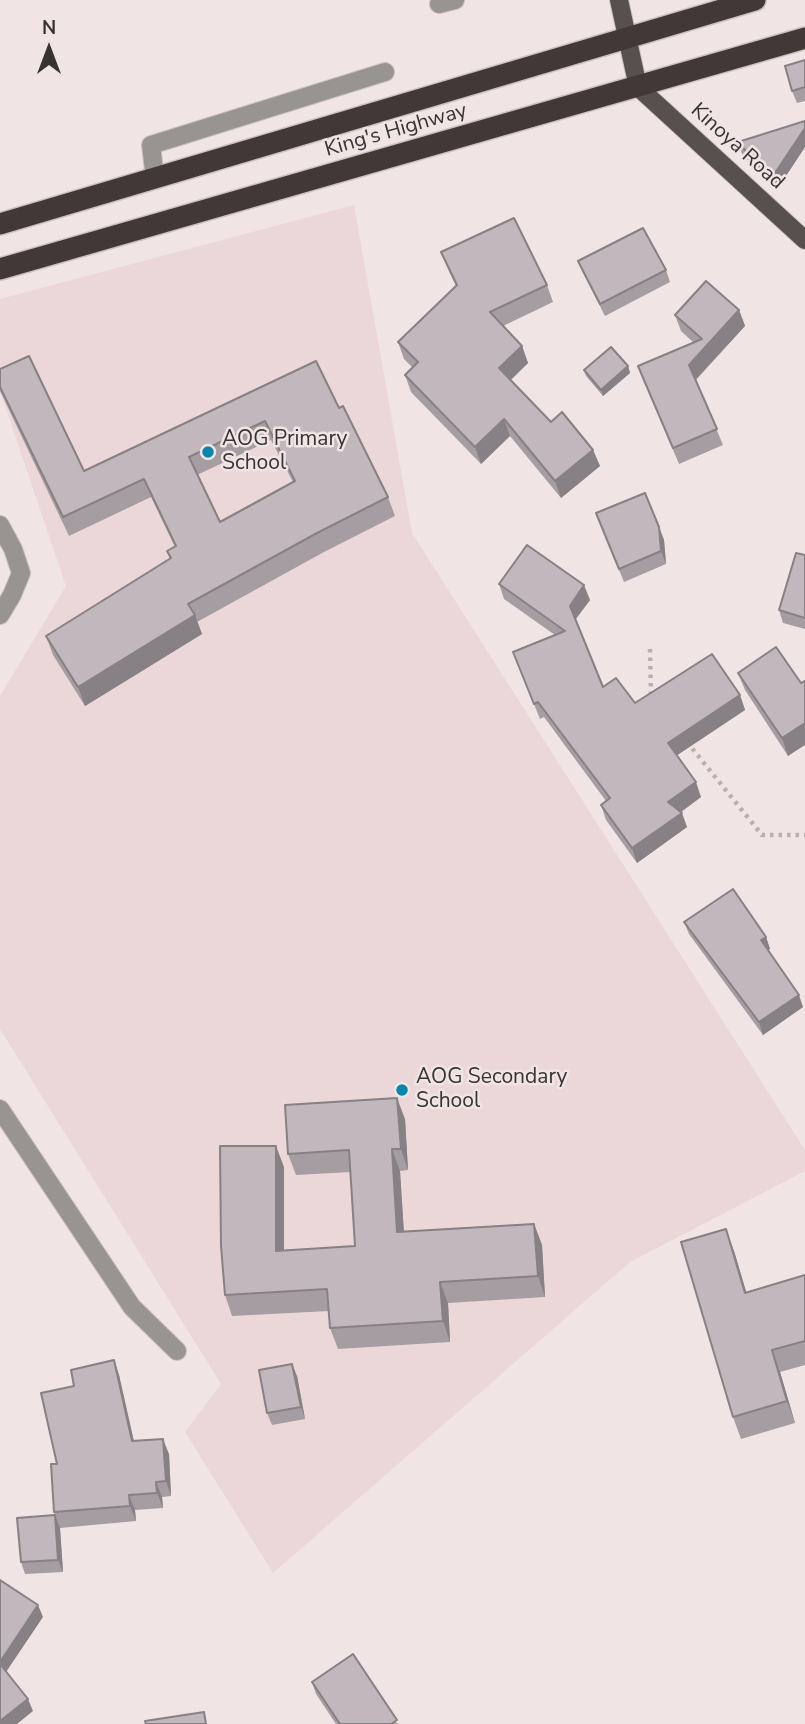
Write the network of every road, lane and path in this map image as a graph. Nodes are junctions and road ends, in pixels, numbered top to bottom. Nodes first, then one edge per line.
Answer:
1 (619, 0) edge
2 (755, 0) edge
3 (628, 37) junction
4 (805, 38) edge
5 (385, 72) dead end
6 (638, 87) junction
7 (155, 179) junction
8 (0, 224) edge
9 (805, 240) edge
10 (0, 269) edge
11 (0, 524) edge
12 (0, 615) edge
13 (650, 649) dead end
14 (658, 706) edge
15 (684, 738) edge
16 (805, 835) edge
17 (0, 1109) edge
18 (177, 1351) dead end

1 - 3 main road
2 - 3 highway, King's Highway
3 - 6 main road
3 - 7 highway, King's Highway
4 - 6 highway, King's Highway
5 - 7 street
6 - 9 main road, Kinoya Road
6 - 10 highway, King's Highway
7 - 8 highway, King's Highway
11 - 12 street
13 - 14 path
15 - 16 path
17 - 18 street

